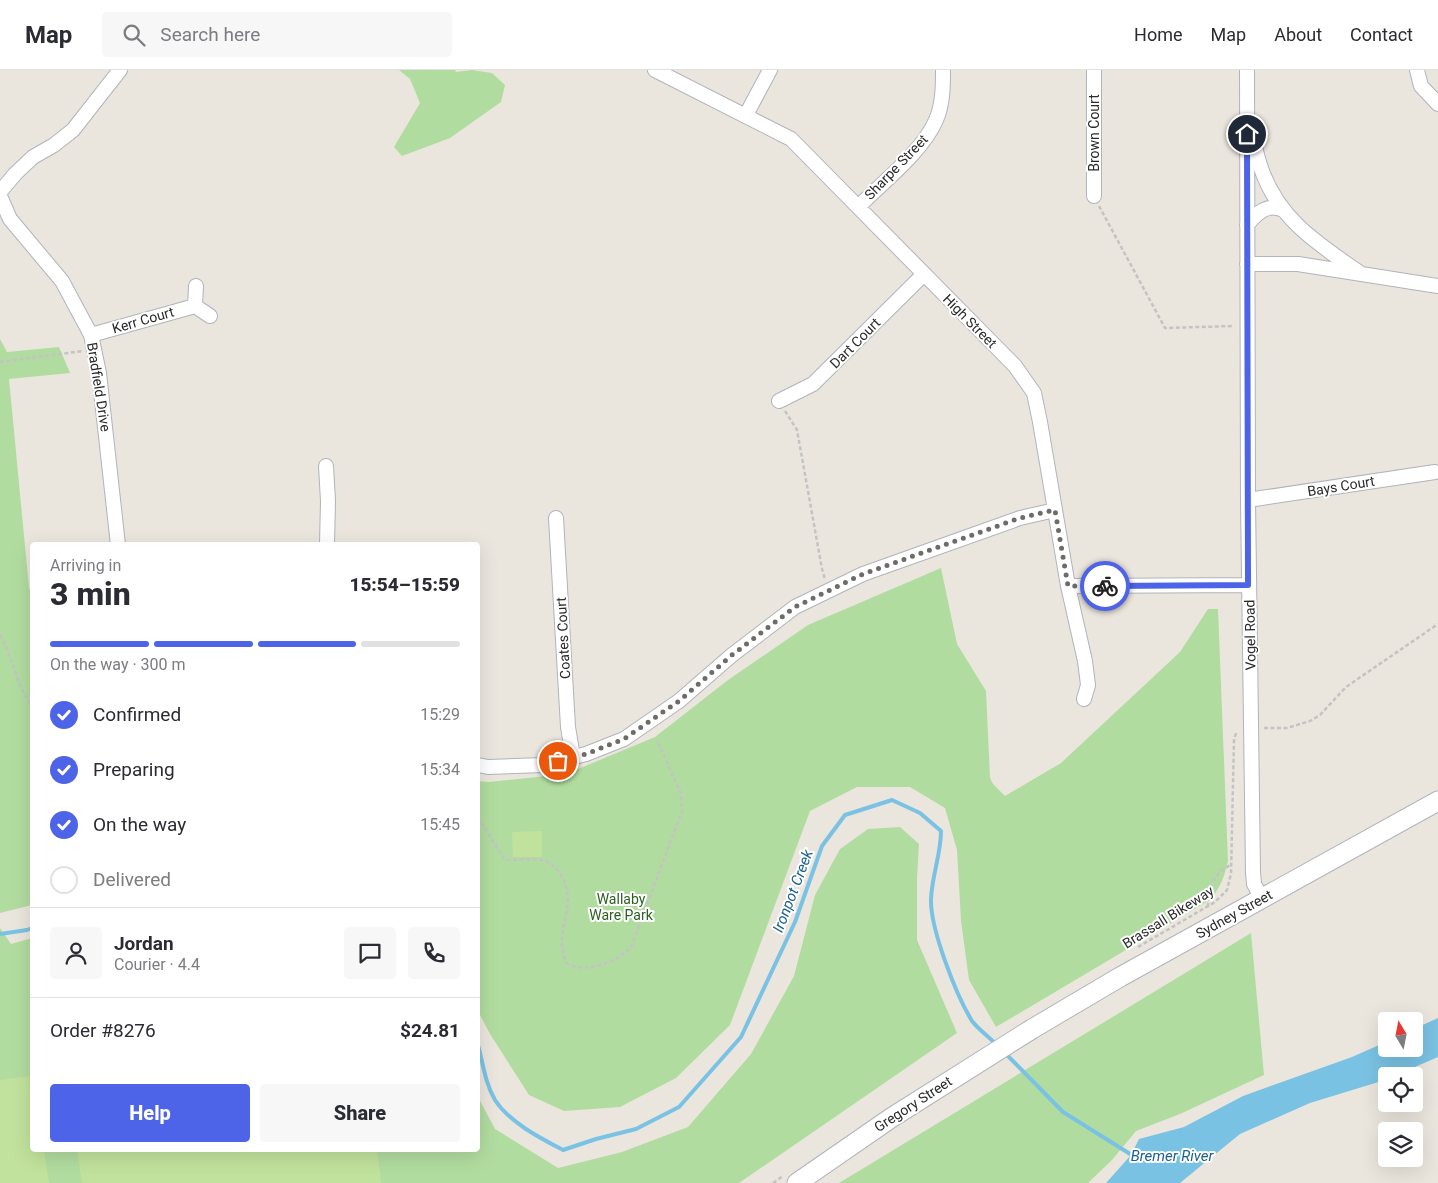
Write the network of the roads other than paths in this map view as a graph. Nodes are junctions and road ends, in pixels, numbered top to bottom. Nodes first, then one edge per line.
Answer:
1 (120, 70) edge
2 (655, 70) edge
3 (770, 70) edge
4 (943, 70) edge
5 (1094, 70) edge
6 (1247, 70) edge
7 (1417, 70) edge
8 (1438, 104) edge
9 (746, 115) junction
10 (1247, 116) junction
11 (0, 194) edge
12 (1094, 196) road end
13 (859, 206) junction
14 (1283, 210) junction
15 (1247, 225) junction
16 (1308, 237) junction
17 (1247, 264) junction
18 (1298, 264) junction
19 (1360, 273) junction
20 (924, 274) junction
21 (196, 286) dead end
22 (1438, 286) edge
23 (195, 306) junction
24 (210, 316) dead end
25 (91, 335) junction
26 (779, 401) road end
27 (326, 466) dead end
28 (1435, 472) dead end
29 (1248, 500) junction
30 (1055, 510) junction
31 (556, 518) dead end
32 (118, 542) edge
33 (327, 542) edge
34 (1248, 585) junction
35 (1068, 586) junction
36 (1084, 699) dead end
37 (573, 757) junction
38 (480, 765) edge
39 (1438, 801) edge
40 (1262, 899) junction
41 (1032, 1029) joint
42 (797, 1183) edge

1 - 11 street
2 - 9 street, High Street
3 - 9 street
4 - 13 street, Sharpe Street
5 - 12 street, Brown Court
6 - 10 street, Vogel Road
7 - 8 street
9 - 13 street, High Street
10 - 14 street
10 - 15 street, Vogel Road
11 - 25 street, Bradfield Drive
13 - 20 street, High Street
14 - 15 street
14 - 16 street
15 - 17 street, Vogel Road
16 - 18 street
16 - 19 street
17 - 18 street
17 - 29 street, Vogel Road
18 - 19 street
19 - 22 street
20 - 26 street, Dart Court
20 - 30 street, High Street
21 - 23 street
23 - 24 street
23 - 25 street, Kerr Court
25 - 32 street, Bradfield Drive
27 - 33 street
28 - 29 street, Bays Court
29 - 34 street, Vogel Road
30 - 35 street, High Street
30 - 37 street
31 - 37 street, Coates Court
34 - 35 street
34 - 40 street, Vogel Road
35 - 36 street, High Street
37 - 38 street
39 - 40 main road, Sydney Street
40 - 41 main road, Sydney Street
41 - 42 main road, Gregory Street

